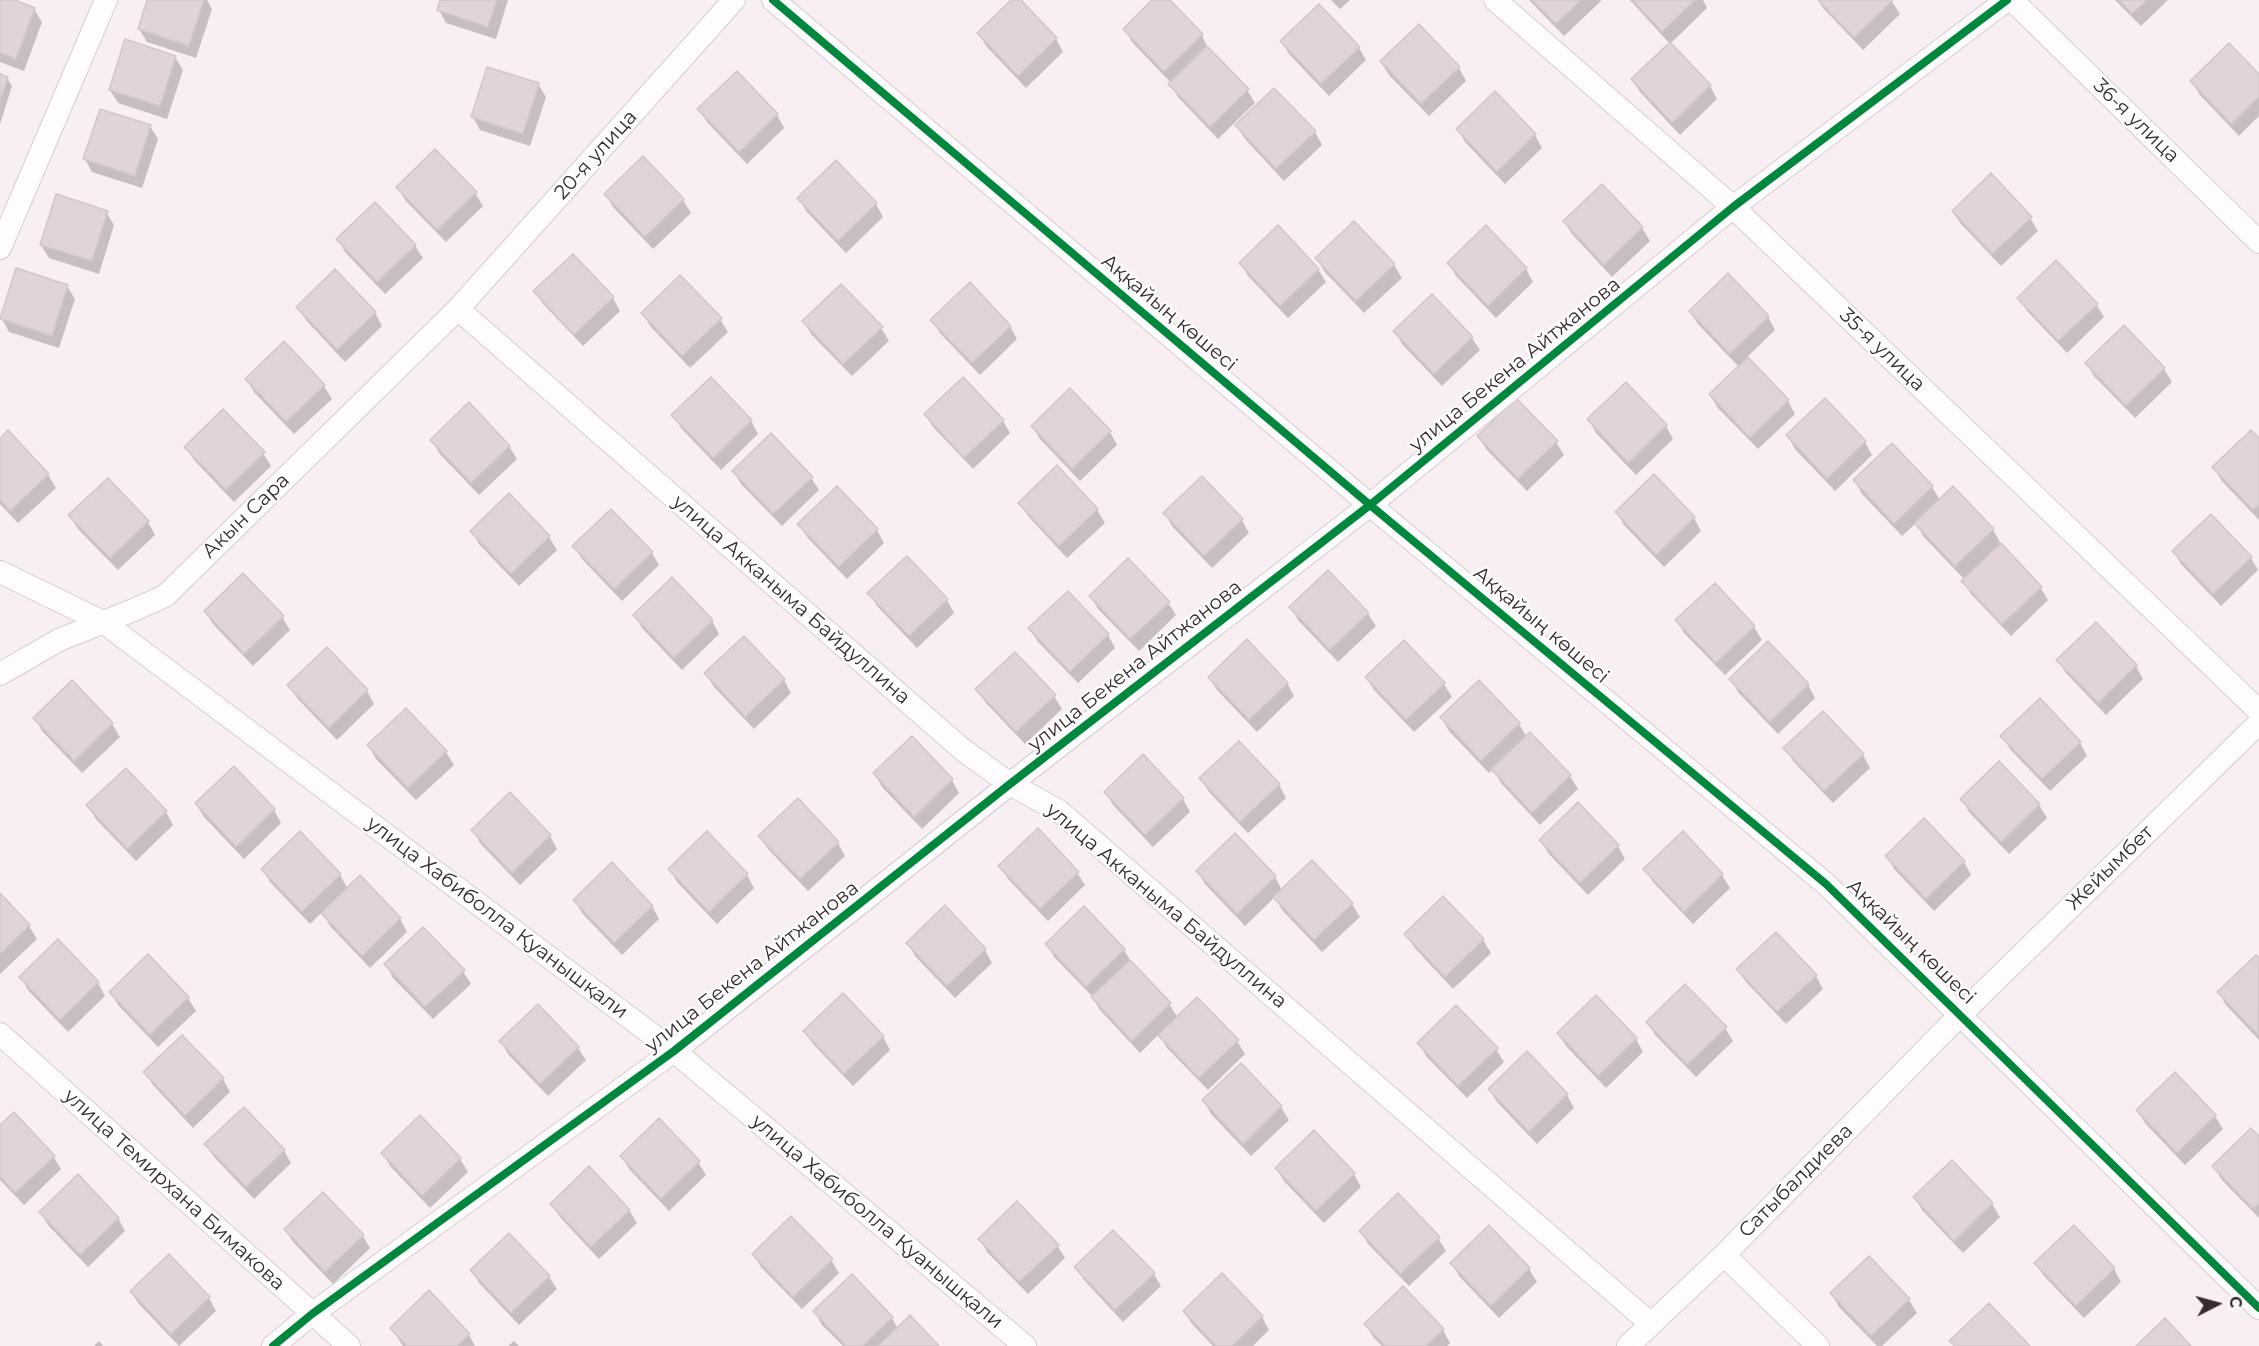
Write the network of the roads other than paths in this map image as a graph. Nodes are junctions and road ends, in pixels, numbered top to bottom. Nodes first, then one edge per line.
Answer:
1 (106, 0) edge
2 (734, 0) edge
3 (773, 0) edge
4 (1495, 0) edge
5 (2007, 0) edge
6 (2012, 0) edge
7 (1733, 207) junction
8 (2259, 242) edge
9 (0, 248) edge
10 (458, 309) junction
11 (1370, 505) junction
12 (0, 572) edge
13 (103, 622) junction
14 (0, 674) edge
15 (2259, 711) edge
16 (2259, 723) edge
17 (1010, 784) junction
18 (1961, 1014) junction
19 (0, 1034) edge
20 (674, 1051) junction
21 (1724, 1255) junction
22 (2259, 1308) edge
23 (312, 1314) junction
24 (1651, 1324) junction
25 (273, 1346) edge
26 (348, 1346) edge
27 (1025, 1346) edge
28 (1628, 1346) edge
29 (1818, 1346) edge

1 - 9 street
2 - 10 street, 20-я улица
3 - 11 street, Аққайың көшесі
4 - 7 street, 35-я улица
5 - 7 street, улица Бекена Айтжанова
6 - 8 street, 36-я улица
7 - 11 street, улица Бекена Айтжанова
7 - 15 street, 35-я улица
10 - 13 street, Акын Сара
10 - 17 street, улица Акканыма Байдуллина
11 - 17 street, улица Бекена Айтжанова
11 - 18 street, Аққайың көшесі
12 - 13 street, улица Хабиболла Қуанышқали
13 - 14 street, Акын Сара
13 - 20 street, улица Хабиболла Қуанышқали
16 - 18 street, Жейымбет
17 - 20 street, улица Бекена Айтжанова
17 - 24 street, улица Акканыма Байдуллина
18 - 21 street, Сатыбалдиева
18 - 22 street, Аққайың көшесі
19 - 23 street, улица Темирхана Бимакова
20 - 23 street, улица Бекена Айтжанова
20 - 27 street, улица Хабиболла Қуанышқали
21 - 24 street, Сатыбалдиева
21 - 29 street
23 - 25 street, улица Бекена Айтжанова
23 - 26 street, улица Темирхана Бимакова
24 - 28 street, Сатыбалдиева

